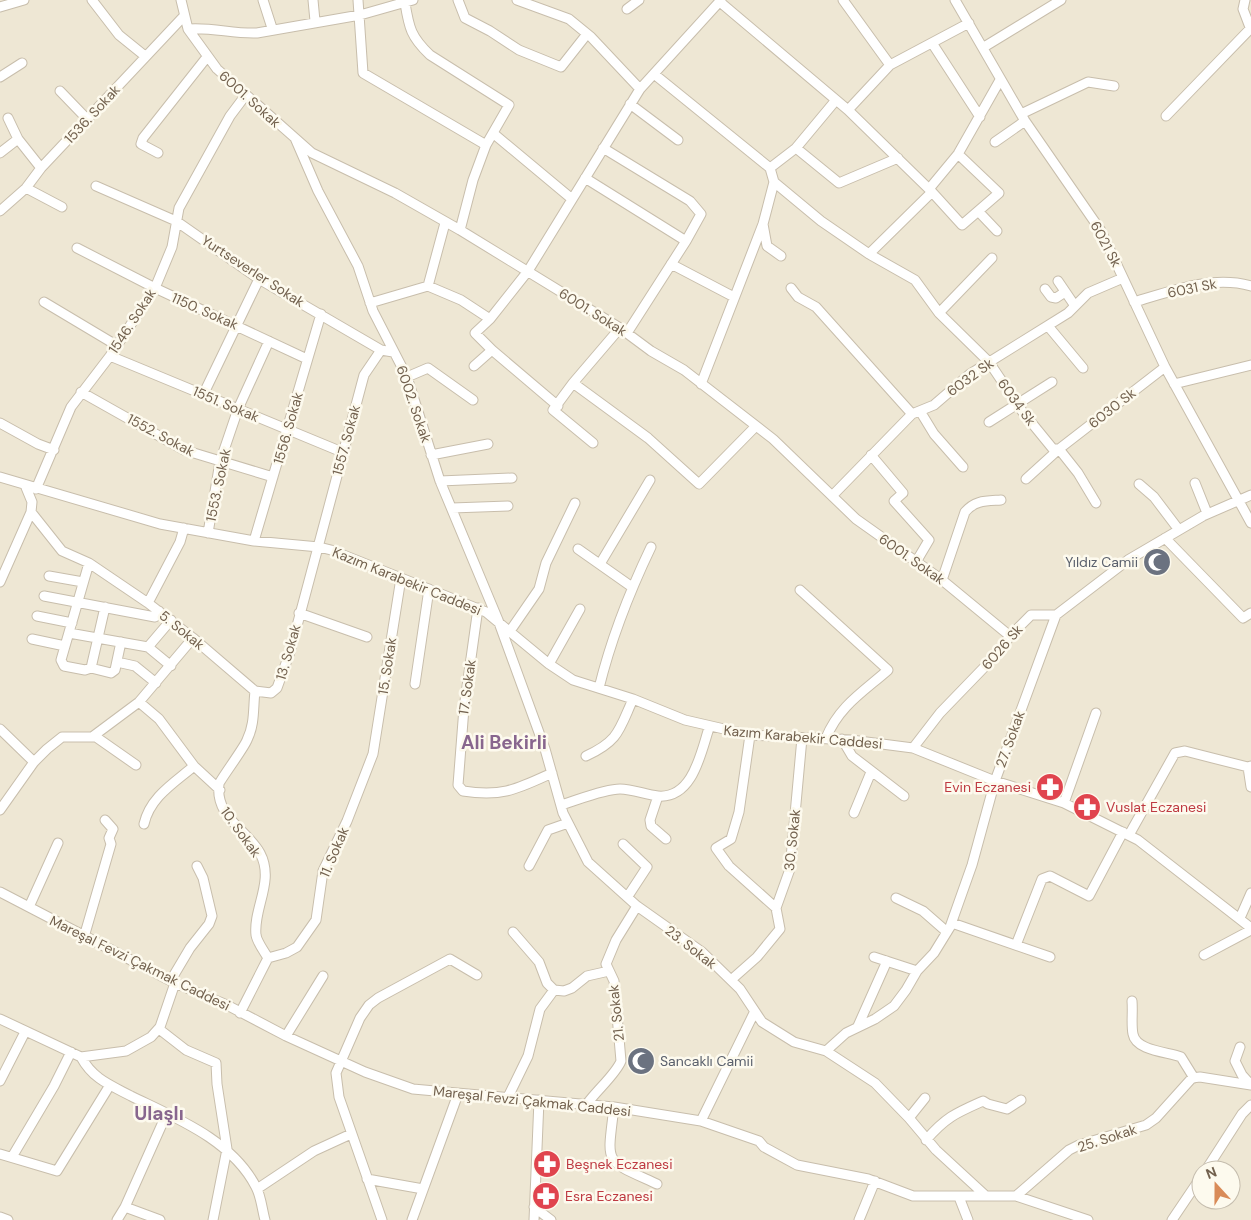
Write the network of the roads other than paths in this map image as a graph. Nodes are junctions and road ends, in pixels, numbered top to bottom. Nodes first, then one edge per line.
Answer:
1 (24, 0) edge
2 (92, 0) edge
3 (180, 0) edge
4 (264, 0) edge
5 (313, 0) edge
6 (358, 0) edge
7 (458, 0) edge
8 (517, 0) edge
9 (639, 0) edge
10 (843, 0) edge
11 (955, 0) edge
12 (1061, 0) edge
13 (1245, 0) edge
14 (409, 1) edge
15 (720, 1) edge
16 (0, 7) edge
17 (627, 9) dead end
18 (360, 15) junction
19 (184, 16) junction
20 (315, 21) junction
21 (969, 23) junction
22 (272, 28) junction
23 (188, 30) junction
24 (1251, 30) edge
25 (587, 34) junction
26 (932, 43) junction
27 (984, 47) junction
28 (145, 56) junction
29 (207, 57) junction
30 (22, 63) dead end
31 (890, 65) junction
32 (654, 74) junction
33 (0, 77) edge
34 (1000, 80) junction
35 (1114, 86) dead end
36 (640, 89) junction
37 (60, 91) dead end
38 (245, 96) junction
39 (836, 100) junction
40 (630, 104) junction
41 (848, 110) junction
42 (980, 116) junction
43 (1166, 116) dead end
44 (8, 118) dead end
45 (1023, 118) junction
46 (87, 119) junction
47 (494, 134) junction
48 (295, 138) junction
49 (18, 139) junction
50 (678, 140) dead end
51 (995, 142) dead end
52 (486, 145) junction
53 (603, 148) junction
54 (796, 148) junction
55 (0, 153) edge
56 (158, 153) dead end
57 (958, 154) junction
58 (898, 158) junction
59 (41, 168) junction
60 (770, 168) junction
61 (585, 178) junction
62 (774, 182) junction
63 (96, 186) dead end
64 (26, 188) junction
65 (931, 190) junction
66 (572, 199) junction
67 (62, 207) dead end
68 (978, 211) junction
69 (0, 212) edge
70 (176, 221) junction
71 (445, 223) junction
72 (763, 224) junction
73 (460, 230) junction
74 (996, 231) dead end
75 (686, 241) junction
76 (77, 248) dead end
77 (869, 254) junction
78 (781, 256) dead end
79 (992, 258) dead end
80 (671, 264) junction
81 (528, 271) junction
82 (1123, 278) junction
83 (259, 279) junction
84 (1058, 281) dead end
85 (428, 286) junction
86 (1251, 286) edge
87 (154, 288) junction
88 (791, 288) dead end
89 (1044, 289) dead end
90 (1065, 292) junction
91 (734, 298) junction
92 (44, 302) dead end
93 (1134, 302) junction
94 (370, 304) junction
95 (1075, 306) junction
96 (938, 313) junction
97 (321, 314) junction
98 (490, 319) junction
99 (237, 324) junction
100 (1048, 326) junction
101 (623, 330) junction
102 (269, 341) junction
103 (116, 345) junction
104 (381, 350) junction
105 (492, 350) junction
106 (393, 352) junction
107 (110, 356) junction
108 (307, 359) junction
109 (989, 362) junction
110 (1251, 365) edge
111 (474, 366) dead end
112 (1165, 367) junction
113 (1083, 368) dead end
114 (407, 377) junction
115 (1052, 382) dead end
116 (573, 383) junction
117 (701, 384) junction
118 (1174, 384) junction
119 (80, 392) junction
120 (204, 393) junction
121 (473, 400) dead end
122 (1017, 404) junction
123 (558, 406) junction
124 (238, 409) junction
125 (916, 412) junction
126 (989, 422) dead end
127 (0, 423) edge
128 (756, 426) junction
129 (288, 430) junction
130 (593, 443) dead end
131 (488, 444) dead end
132 (1056, 449) junction
133 (54, 450) junction
134 (342, 452) junction
135 (432, 455) junction
136 (871, 455) junction
137 (220, 462) junction
138 (963, 466) dead end
139 (0, 477) edge
140 (273, 477) junction
141 (512, 478) dead end
142 (1026, 479) dead end
143 (650, 480) dead end
144 (440, 481) junction
145 (1195, 483) dead end
146 (1139, 484) dead end
147 (25, 485) junction
148 (36, 489) junction
149 (1251, 495) edge
150 (832, 496) junction
151 (1238, 499) junction
152 (1001, 500) dead end
153 (575, 503) dead end
154 (1096, 503) dead end
155 (508, 506) dead end
156 (452, 508) junction
157 (31, 512) junction
158 (1208, 513) junction
159 (1251, 523) edge
160 (184, 528) junction
161 (1179, 530) junction
162 (208, 533) junction
163 (1164, 538) junction
164 (254, 541) junction
165 (319, 547) junction
166 (651, 547) dead end
167 (578, 549) dead end
168 (916, 562) junction
169 (89, 563) junction
170 (600, 564) junction
171 (50, 576) dead end
172 (401, 578) junction
173 (942, 580) junction
174 (0, 582) edge
175 (83, 582) junction
176 (632, 587) junction
177 (429, 589) junction
178 (800, 590) dead end
179 (44, 596) dead end
180 (78, 602) junction
181 (148, 603) junction
182 (105, 607) junction
183 (478, 608) junction
184 (580, 609) dead end
185 (159, 611) junction
186 (299, 613) junction
187 (1251, 613) edge
188 (1056, 615) junction
189 (37, 616) dead end
190 (170, 620) junction
191 (498, 620) junction
192 (72, 623) junction
193 (510, 631) junction
194 (69, 633) junction
195 (1010, 636) junction
196 (367, 637) dead end
197 (98, 638) junction
198 (194, 638) junction
199 (32, 639) dead end
200 (121, 642) junction
201 (65, 646) junction
202 (148, 647) junction
203 (117, 662) junction
204 (549, 664) junction
205 (171, 666) junction
206 (90, 668) junction
207 (156, 683) junction
208 (415, 684) dead end
209 (599, 688) junction
210 (255, 691) junction
211 (633, 699) junction
212 (139, 702) junction
213 (1096, 713) dead end
214 (709, 728) junction
215 (0, 729) edge
216 (750, 735) junction
217 (92, 737) junction
218 (802, 738) junction
219 (826, 738) junction
220 (842, 739) junction
221 (913, 748) junction
222 (373, 754) joint
223 (586, 756) dead end
224 (34, 762) junction
225 (136, 765) dead end
226 (194, 766) junction
227 (1250, 767) edge
228 (871, 772) junction
229 (552, 773) junction
230 (995, 780) junction
231 (1251, 787) edge
232 (220, 790) junction
233 (658, 796) junction
234 (904, 796) dead end
235 (1064, 803) junction
236 (561, 805) junction
237 (0, 810) edge
238 (854, 813) dead end
239 (105, 820) dead end
240 (568, 823) junction
241 (144, 824) dead end
242 (1126, 834) junction
243 (666, 839) dead end
244 (58, 843) dead end
245 (622, 844) dead end
246 (197, 866) dead end
247 (529, 866) dead end
248 (0, 892) edge
249 (1251, 893) edge
250 (628, 896) junction
251 (896, 898) dead end
252 (637, 906) junction
253 (29, 907) junction
254 (776, 908) junction
255 (1240, 918) junction
256 (952, 922) junction
257 (1251, 929) edge
258 (513, 932) dead end
259 (947, 932) junction
260 (84, 936) junction
261 (1016, 945) junction
262 (1204, 955) dead end
263 (874, 957) dead end
264 (1050, 957) dead end
265 (268, 958) junction
266 (886, 961) junction
267 (609, 971) junction
268 (916, 971) junction
269 (476, 975) dead end
270 (323, 976) dead end
271 (731, 980) junction
272 (173, 982) junction
273 (554, 990) junction
274 (1132, 1002) dead end
275 (240, 1013) junction
276 (754, 1013) junction
277 (0, 1019) edge
278 (858, 1026) junction
279 (159, 1029) junction
280 (25, 1032) junction
281 (286, 1036) junction
282 (1240, 1047) dead end
283 (826, 1051) junction
284 (71, 1052) junction
285 (81, 1057) junction
286 (341, 1062) junction
287 (1194, 1078) junction
288 (0, 1081) edge
289 (110, 1085) junction
290 (1251, 1085) edge
291 (458, 1094) junction
292 (925, 1098) dead end
293 (507, 1099) junction
294 (539, 1100) junction
295 (1020, 1100) dead end
296 (587, 1104) junction
297 (1251, 1105) edge
298 (614, 1107) junction
299 (167, 1113) junction
300 (909, 1118) junction
301 (701, 1121) junction
302 (351, 1134) junction
303 (926, 1140) junction
304 (227, 1149) junction
305 (0, 1154) edge
306 (12, 1156) junction
307 (1212, 1160) edge
308 (367, 1179) junction
309 (875, 1181) junction
310 (657, 1184) dead end
311 (257, 1189) junction
312 (423, 1189) junction
313 (1191, 1192) edge
314 (986, 1196) junction
315 (1016, 1196) junction
316 (959, 1197) junction
317 (534, 1207) junction
318 (125, 1208) junction
319 (0, 1217) edge
320 (8, 1220) edge
321 (117, 1220) edge
322 (160, 1220) edge
323 (213, 1220) edge
324 (265, 1220) edge
325 (382, 1220) edge
326 (412, 1220) edge
327 (534, 1220) edge
328 (551, 1220) edge
329 (859, 1220) edge
330 (968, 1220) edge
331 (1088, 1220) edge
332 (1172, 1220) edge

1 - 16 street
2 - 28 street
3 - 19 street, 6001. Sokak
4 - 22 street
5 - 20 street
6 - 18 street
7 - 25 street
8 - 25 street
9 - 17 street
10 - 31 street
11 - 21 street, 6021 Sk
12 - 27 street
13 - 24 street
14 - 18 street
14 - 47 street
15 - 32 street
15 - 39 street
18 - 20 street
18 - 52 street
19 - 23 street, 6001. Sokak
19 - 28 street, 1536. Sokak
20 - 22 street
21 - 26 street
21 - 27 street, 6021 Sk
22 - 23 street
23 - 29 street, 6001. Sokak
24 - 43 street
25 - 36 street
26 - 31 street
26 - 42 street
27 - 34 street, 6021 Sk
28 - 46 street, 1536. Sokak
29 - 38 street, 6001. Sokak
29 - 56 street
30 - 33 street
31 - 41 street
32 - 36 street
32 - 60 street
34 - 42 street
34 - 45 street, 6021 Sk
35 - 45 street
36 - 40 street
37 - 46 street
38 - 48 street, 6001. Sokak
38 - 70 street, 1546. Sokak
39 - 41 street
39 - 54 street
40 - 50 street
40 - 53 street
41 - 58 street
42 - 57 street
44 - 49 street
45 - 51 street
45 - 82 street, 6021 Sk
46 - 59 street, 1536. Sokak
47 - 52 street
47 - 66 street
48 - 71 street, 6001. Sokak
48 - 94 street, 6002. Sokak
49 - 55 street
49 - 59 street
52 - 73 street
53 - 61 street
53 - 75 street
54 - 58 street
54 - 60 street
57 - 65 street
57 - 68 street
58 - 65 street
59 - 64 street, 1536. Sokak
60 - 62 street
61 - 66 street
61 - 75 street
62 - 72 street
62 - 77 street, 6034 Sk
63 - 70 street, Yurtseverler Sokak
64 - 67 street
64 - 69 street, 1536. Sokak
65 - 68 street
65 - 77 street
66 - 81 street
68 - 74 street
70 - 83 street, Yurtseverler Sokak
70 - 87 street, 1546. Sokak
71 - 73 street, 6001. Sokak
71 - 85 street
72 - 78 street
72 - 91 street
73 - 81 street, 6001. Sokak
75 - 80 street
76 - 87 street, 1150. Sokak
77 - 96 street, 6034 Sk
79 - 96 street
80 - 91 street
80 - 101 street
81 - 98 street
81 - 101 street, 6001. Sokak
82 - 93 street, 6021 Sk
82 - 95 street, 6032 Sk
83 - 97 street, Yurtseverler Sokak
83 - 99 street
84 - 90 street
85 - 94 street
85 - 98 street
86 - 93 street, 6031 Sk
87 - 99 street, 1150. Sokak
87 - 103 street, 1546. Sokak
88 - 125 street
89 - 90 street
90 - 95 street
91 - 117 street
92 - 103 street
93 - 112 street, 6021 Sk
94 - 106 street, 6002. Sokak
95 - 100 street, 6032 Sk
96 - 109 street, 6034 Sk
97 - 104 street, Yurtseverler Sokak
97 - 108 street, 1556. Sokak
98 - 105 street
99 - 102 street, 1150. Sokak
99 - 120 street
100 - 109 street, 6032 Sk
100 - 113 street
101 - 116 street
101 - 117 street, 6001. Sokak
102 - 108 street, 1150. Sokak
102 - 124 street, 1553. Sokak
103 - 107 street, 1546. Sokak
104 - 106 street
104 - 134 street, 1557. Sokak
105 - 111 street
105 - 123 street
106 - 114 street, 6002. Sokak
107 - 119 street, 1546. Sokak
107 - 120 street, 1551. Sokak
108 - 129 street, 1556. Sokak
109 - 122 street, 6034 Sk
109 - 125 street, 6032 Sk
110 - 118 street
112 - 118 street, 6021 Sk
112 - 132 street, 6030 Sk
114 - 121 street
114 - 135 street, 6002. Sokak
115 - 122 street
116 - 123 street
116 - 128 street
117 - 128 street, 6001. Sokak
118 - 151 street, 6021 Sk
119 - 133 street, 1546. Sokak
119 - 137 street, 1552. Sokak
120 - 124 street, 1551. Sokak
122 - 126 street
122 - 132 street, 6034 Sk
123 - 130 street
124 - 129 street, 1551. Sokak
124 - 137 street, 1553. Sokak
125 - 136 street, 6032 Sk
125 - 138 street
127 - 133 street
128 - 150 street, 6001. Sokak
129 - 134 street, 1551. Sokak
129 - 140 street, 1556. Sokak
131 - 135 street
132 - 142 street, 6030 Sk
132 - 154 street, 6034 Sk
133 - 148 street, 1546. Sokak
134 - 165 street, 1557. Sokak
135 - 144 street, 6002. Sokak
136 - 150 street, 6032 Sk
136 - 168 street
137 - 140 street, 1552. Sokak
137 - 162 street, 1553. Sokak
139 - 147 street, Kazım Karabekir Caddesi
140 - 164 street, 1556. Sokak
141 - 144 street
143 - 170 street
144 - 156 street, 6002. Sokak
145 - 158 street
146 - 161 street
147 - 148 street, Kazım Karabekir Caddesi
147 - 157 street
148 - 160 street, Kazım Karabekir Caddesi
149 - 151 street
150 - 168 street, 6001. Sokak
151 - 158 street
151 - 159 street, 6021 Sk
152 - 173 street
153 - 193 street
155 - 156 street
156 - 191 street, 6002. Sokak
157 - 169 street
157 - 174 street
158 - 161 street
160 - 162 street, Kazım Karabekir Caddesi
160 - 181 street, 5. Sokak
161 - 163 street
162 - 164 street, Kazım Karabekir Caddesi
163 - 187 street
163 - 188 street
164 - 165 street, Kazım Karabekir Caddesi
165 - 172 street, Kazım Karabekir Caddesi
165 - 186 street, 13. Sokak
166 - 176 street
167 - 170 street
168 - 173 street, 6001. Sokak
169 - 175 street
169 - 181 street
170 - 176 street
171 - 175 street
172 - 177 street, Kazım Karabekir Caddesi
172 - 222 street, 15. Sokak
173 - 195 street, 6001. Sokak
175 - 180 street
176 - 209 street
177 - 183 street, Kazım Karabekir Caddesi
177 - 208 street
178 - 219 street
179 - 180 street
180 - 182 street
180 - 192 street
181 - 185 street, 5. Sokak
182 - 185 street
182 - 197 street
183 - 191 street, Kazım Karabekir Caddesi
183 - 229 street, 17. Sokak
184 - 204 street
185 - 190 street, 5. Sokak
186 - 196 street
186 - 210 street, 13. Sokak
188 - 195 street, 6026 Sk
188 - 230 street, 27. Sokak
189 - 192 street
190 - 198 street, 5. Sokak
190 - 202 street
191 - 193 street, Kazım Karabekir Caddesi
191 - 229 street, 23. Sokak
192 - 194 street
193 - 204 street, Kazım Karabekir Caddesi
194 - 197 street
194 - 201 street
195 - 221 street, 6026 Sk
197 - 200 street
197 - 206 street
198 - 205 street
198 - 210 street, 5. Sokak
199 - 201 street
200 - 202 street
200 - 203 street
201 - 206 street
202 - 205 street
203 - 206 street
203 - 207 street
204 - 209 street, Kazım Karabekir Caddesi
205 - 207 street
207 - 212 street
209 - 211 street, Kazım Karabekir Caddesi
210 - 232 street
211 - 214 street, Kazım Karabekir Caddesi
211 - 223 street
212 - 217 street
212 - 226 street
213 - 235 street
214 - 216 street, Kazım Karabekir Caddesi
214 - 233 street
215 - 224 street
216 - 218 street, Kazım Karabekir Caddesi
216 - 254 street
217 - 224 street
217 - 225 street
218 - 219 street, Kazım Karabekir Caddesi
218 - 254 street, 30. Sokak
219 - 220 street, Kazım Karabekir Caddesi
220 - 221 street, Kazım Karabekir Caddesi
220 - 228 street
221 - 230 street, Kazım Karabekir Caddesi
222 - 265 street, 11. Sokak
224 - 237 street
226 - 232 street
226 - 241 street
227 - 231 street
227 - 242 street
228 - 234 street
228 - 238 street
229 - 236 street, 23. Sokak
230 - 235 street, Kazım Karabekir Caddesi
230 - 256 street, 27. Sokak
232 - 265 street, 10. Sokak
233 - 236 street
233 - 243 street
235 - 242 street, Kazım Karabekir Caddesi
236 - 240 street, 23. Sokak
239 - 260 street
240 - 247 street
240 - 250 street, 23. Sokak
242 - 255 street, Kazım Karabekir Caddesi
242 - 261 street
244 - 253 street
245 - 250 street
246 - 272 street
248 - 253 street, Mareşal Fevzi Çakmak Caddesi
249 - 255 street
250 - 252 street, 23. Sokak
251 - 259 street
252 - 267 street, 21. Sokak
252 - 271 street, 23. Sokak
253 - 260 street, Mareşal Fevzi Çakmak Caddesi
254 - 271 street, 30. Sokak
255 - 257 street, Kazım Karabekir Caddesi
256 - 259 street, 27. Sokak
256 - 261 street
257 - 262 street
258 - 273 street
259 - 268 street, 27. Sokak
260 - 272 street, Mareşal Fevzi Çakmak Caddesi
261 - 264 street
263 - 266 street
265 - 275 street
266 - 268 street
266 - 278 street
267 - 273 street, 21. Sokak
267 - 296 street, 21. Sokak
268 - 278 street, 27. Sokak
269 - 286 street
270 - 281 street
271 - 276 street, 23. Sokak
272 - 275 street, Mareşal Fevzi Çakmak Caddesi
272 - 279 street
273 - 293 street
274 - 287 street
275 - 281 street, Mareşal Fevzi Çakmak Caddesi
276 - 283 street, 23. Sokak
276 - 301 street
277 - 280 street
278 - 283 street, 27. Sokak
279 - 285 street
279 - 304 street
280 - 284 street
280 - 288 street
281 - 286 street, Mareşal Fevzi Çakmak Caddesi
282 - 290 street
283 - 300 street, 23. Sokak
284 - 285 street
284 - 306 street
285 - 289 street
286 - 291 street, Mareşal Fevzi Çakmak Caddesi
286 - 302 street
287 - 290 street
287 - 315 street, 25. Sokak
289 - 299 street
289 - 306 street
291 - 293 street, Mareşal Fevzi Çakmak Caddesi
291 - 312 street
292 - 300 street
293 - 294 street, Mareşal Fevzi Çakmak Caddesi
294 - 296 street, Mareşal Fevzi Çakmak Caddesi
294 - 317 street
295 - 303 street
296 - 298 street, Mareşal Fevzi Çakmak Caddesi
297 - 307 street
298 - 301 street, Mareşal Fevzi Çakmak Caddesi
298 - 310 street
299 - 304 street
299 - 318 street
300 - 303 street, 23. Sokak
301 - 309 street, Mareşal Fevzi Çakmak Caddesi
302 - 308 street
302 - 311 street
303 - 314 street, 23. Sokak
304 - 311 street
304 - 323 street
305 - 306 street
308 - 312 street
308 - 325 street
309 - 316 street, Mareşal Fevzi Çakmak Caddesi
309 - 329 street
311 - 324 street
312 - 326 street
313 - 332 street
314 - 315 street, Mareşal Fevzi Çakmak Caddesi
314 - 316 street, Mareşal Fevzi Çakmak Caddesi
315 - 331 street, Mareşal Fevzi Çakmak Caddesi
316 - 330 street
317 - 327 street
317 - 328 street
318 - 321 street
318 - 322 street
319 - 320 street

